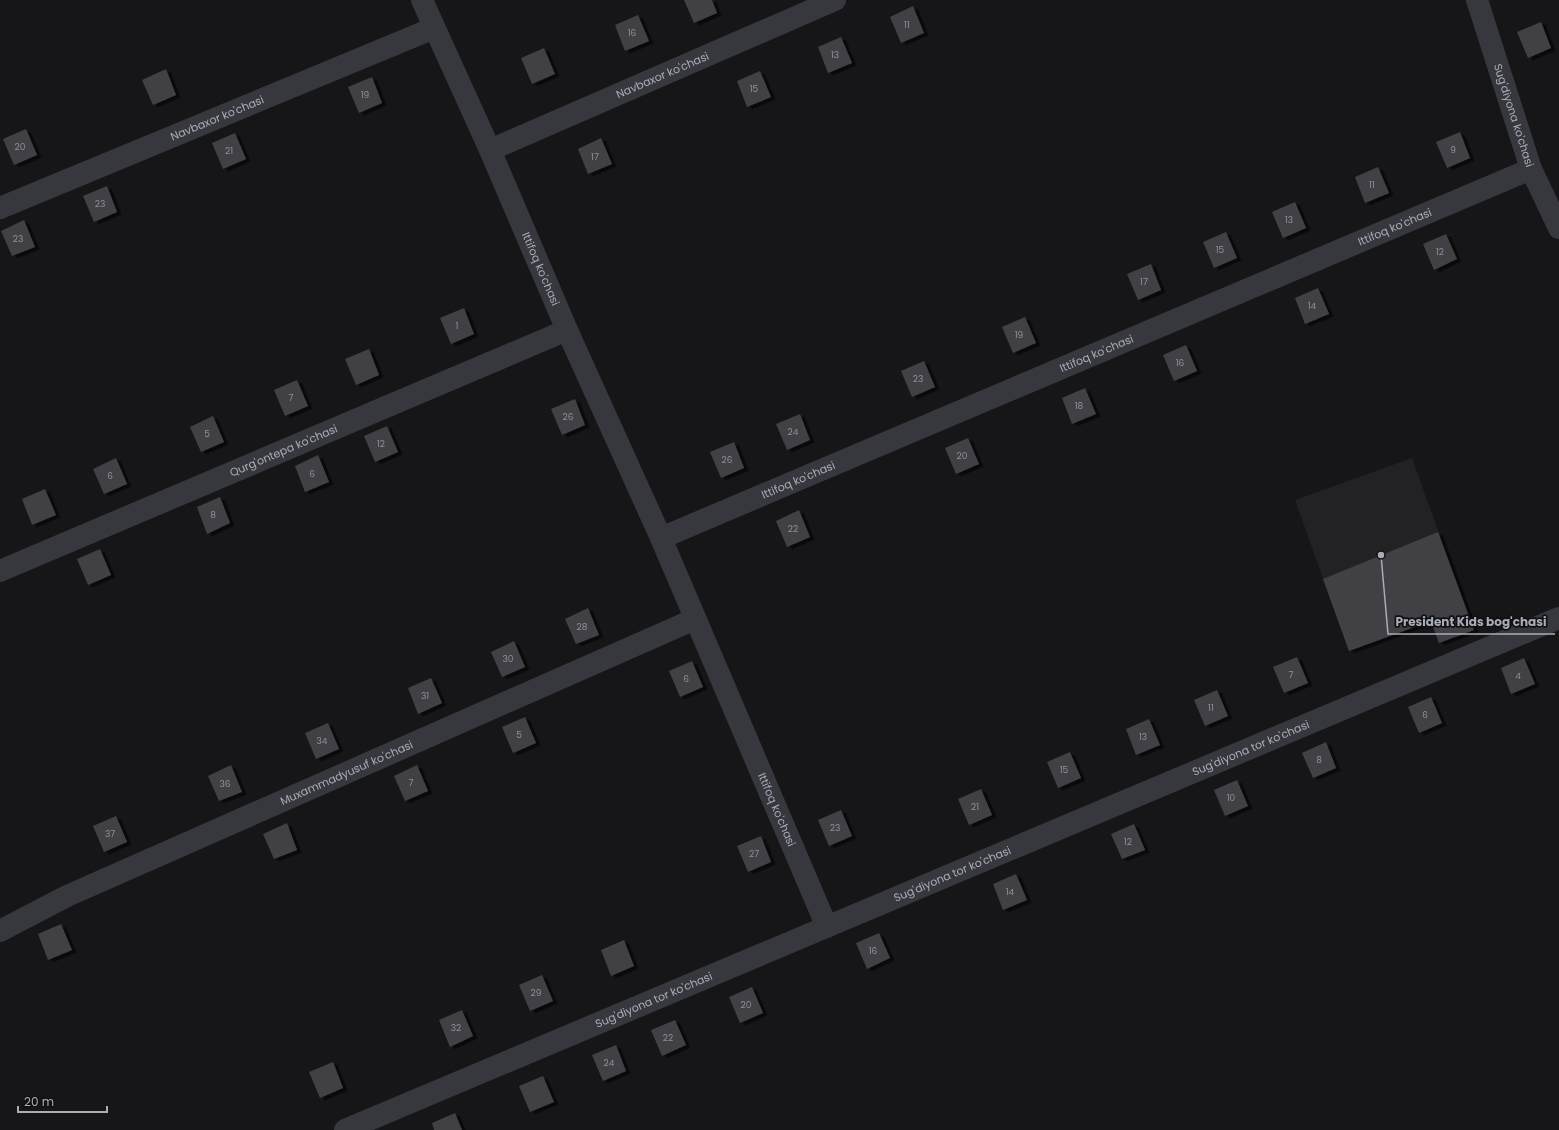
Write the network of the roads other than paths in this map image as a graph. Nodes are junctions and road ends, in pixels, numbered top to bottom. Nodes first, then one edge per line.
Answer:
1 (422, 0) edge
2 (835, 0) edge
3 (1476, 0) edge
4 (434, 28) junction
5 (490, 150) junction
6 (1531, 169) junction
7 (0, 208) edge
8 (1558, 225) edge
9 (567, 330) junction
10 (662, 538) junction
11 (0, 571) edge
12 (1559, 618) edge
13 (695, 619) junction
14 (827, 927) junction
15 (0, 931) edge
16 (345, 1130) edge

1 - 4 street, Ittifoq ko'chasi
2 - 5 street, Navbaxor ko'chasi
3 - 6 street, Sug'diyona ko'chasi
4 - 5 street, Ittifoq ko'chasi
4 - 7 street, Navbaxor ko'chasi
5 - 9 street, Ittifoq ko'chasi
6 - 8 street, Sug'diyona ko'chasi
6 - 10 street, Ittifoq ko'chasi
9 - 10 street, Ittifoq ko'chasi
9 - 11 street, Qurg'ontepa ko'chasi
10 - 13 street, Ittifoq ko'chasi
12 - 14 street, Sug'diyona tor ko'chasi
13 - 14 street, Ittifoq ko'chasi
13 - 15 street, Muxammadyusuf ko'chasi
14 - 16 street, Sug'diyona tor ko'chasi

